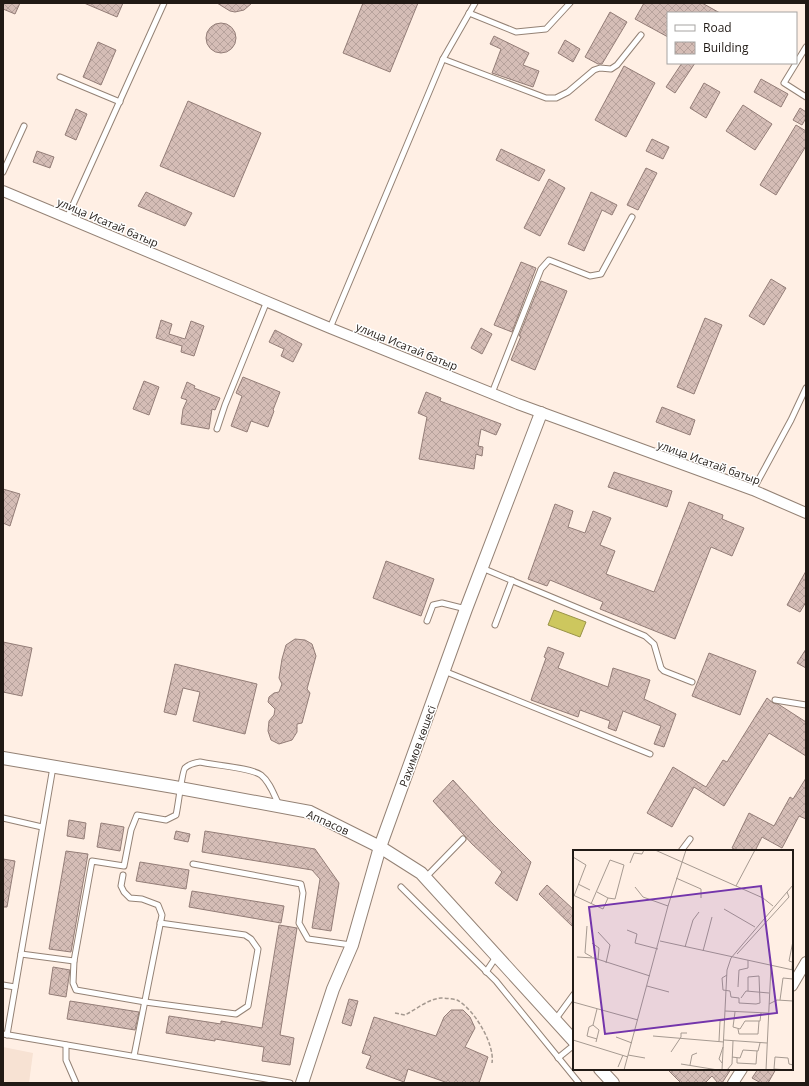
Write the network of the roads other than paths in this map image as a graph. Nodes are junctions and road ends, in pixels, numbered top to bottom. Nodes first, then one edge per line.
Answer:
1 (164, 3) edge
2 (475, 3) edge
3 (570, 3) edge
4 (469, 13) junction
5 (642, 35) dead end
6 (806, 47) edge
7 (443, 60) junction
8 (797, 61) edge
9 (795, 64) edge
10 (60, 77) dead end
11 (806, 97) edge
12 (120, 102) junction
13 (24, 126) dead end
14 (3, 172) edge
15 (3, 191) edge
16 (632, 217) dead end
17 (68, 218) junction
18 (267, 301) junction
19 (330, 328) junction
20 (806, 388) edge
21 (492, 393) junction
22 (541, 413) junction
23 (217, 429) dead end
24 (753, 490) junction
25 (806, 513) edge
26 (481, 567) junction
27 (512, 580) junction
28 (466, 609) junction
29 (427, 620) dead end
30 (495, 624) dead end
31 (444, 671) junction
32 (692, 682) dead end
33 (775, 700) dead end
34 (806, 705) edge
35 (650, 754) dead end
36 (3, 758) edge
37 (53, 766) junction
38 (181, 788) junction
39 (280, 807) junction
40 (3, 818) edge
41 (42, 827) junction
42 (463, 839) dead end
43 (690, 839) dead end
44 (380, 847) junction
45 (682, 850) edge
46 (193, 864) dead end
47 (123, 875) dead end
48 (425, 878) junction
49 (401, 888) dead end
50 (160, 923) junction
51 (352, 945) junction
52 (21, 954) junction
53 (496, 956) junction
54 (74, 961) junction
55 (806, 962) edge
56 (486, 972) junction
57 (793, 984) edge
58 (3, 985) edge
59 (15, 987) junction
60 (573, 995) edge
61 (145, 1002) junction
62 (555, 1020) junction
63 (5, 1034) edge
64 (573, 1040) edge
65 (66, 1045) junction
66 (573, 1047) edge
67 (134, 1056) junction
68 (558, 1058) junction
69 (602, 1070) edge
70 (741, 1070) edge
71 (76, 1083) edge
72 (290, 1083) edge
73 (302, 1083) edge
74 (579, 1083) edge
75 (613, 1083) edge
76 (733, 1083) edge

1 - 12 lane
2 - 4 lane
3 - 4 lane
4 - 7 lane
5 - 7 lane
6 - 8 lane
7 - 19 lane
9 - 11 lane
10 - 12 lane
12 - 17 lane
13 - 14 lane
15 - 17 street, улица Исатай батыр
16 - 21 lane
17 - 18 street, улица Исатай батыр
18 - 19 street, улица Исатай батыр
18 - 23 lane
19 - 21 street, улица Исатай батыр
20 - 24 lane
21 - 22 street, улица Исатай батыр
22 - 24 street, улица Исатай батыр
22 - 26 street, Рахимов көшесі
24 - 25 street, улица Исатай батыр
26 - 27 lane
26 - 28 street, Рахимов көшесі
27 - 30 lane
27 - 32 lane
28 - 29 lane
28 - 31 street, Рахимов көшесі
31 - 35 lane
31 - 44 street, Рахимов көшесі
33 - 34 lane
36 - 37 street, Аппасов
37 - 38 street, Аппасов
37 - 41 lane
38 - 39 street, Аппасов
38 - 39 lane
38 - 54 lane
39 - 44 street, Аппасов
40 - 41 lane
41 - 52 lane
42 - 48 lane
43 - 45 lane
44 - 48 street, Аппасов
44 - 51 street, Рахимов көшесі
46 - 51 lane
47 - 50 lane
48 - 53 street, Аппасов
49 - 56 lane
50 - 61 lane
50 - 61 lane
51 - 73 street, Рахимов көшесі
52 - 54 lane
52 - 59 lane
53 - 56 lane
53 - 62 street, Аппасов
54 - 61 lane
55 - 57 street
56 - 68 lane
58 - 59 lane
59 - 63 lane
60 - 62 lane
61 - 67 lane
62 - 64 street, Аппасов
63 - 65 lane
65 - 67 lane
65 - 71 lane
66 - 68 lane
67 - 72 lane
68 - 74 lane
69 - 75 street
70 - 76 street

